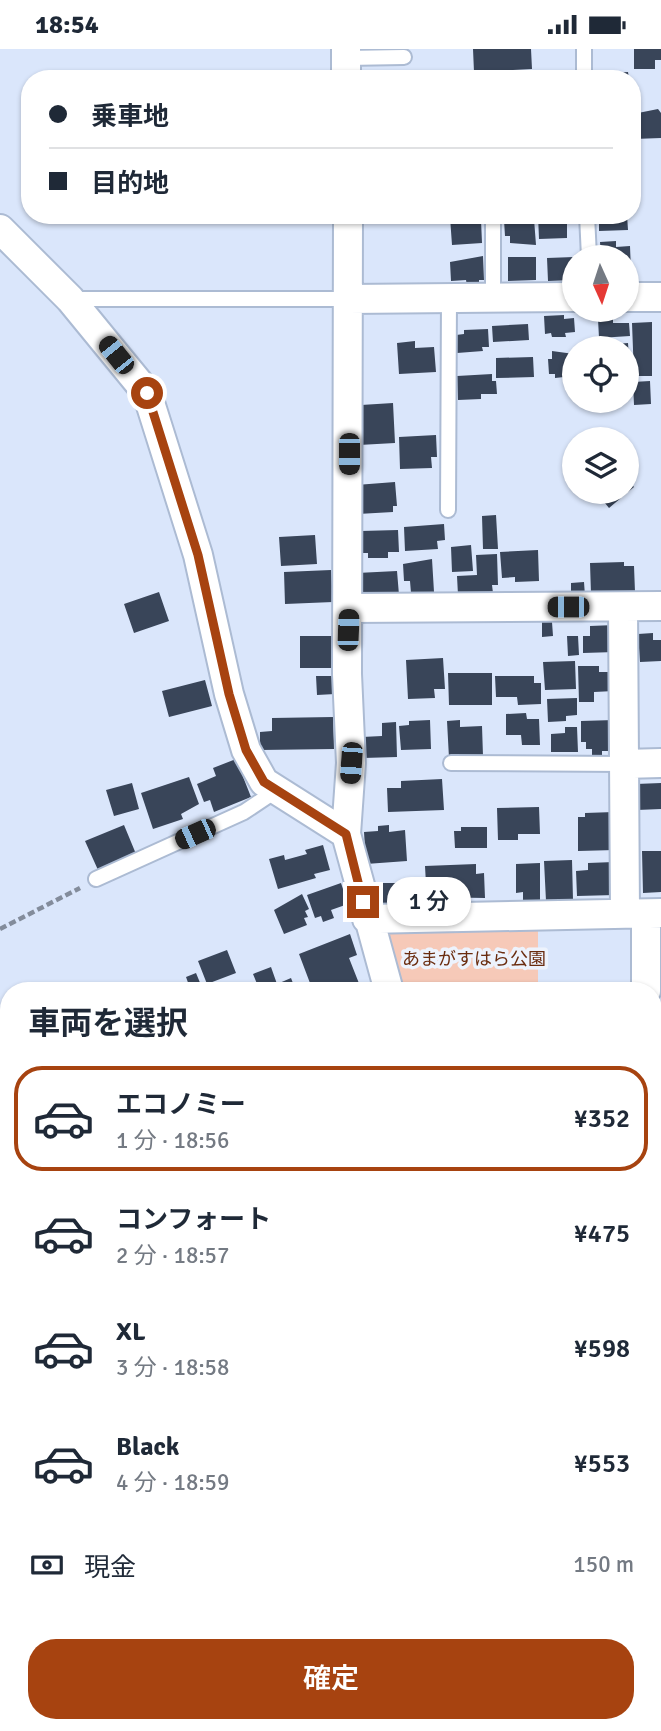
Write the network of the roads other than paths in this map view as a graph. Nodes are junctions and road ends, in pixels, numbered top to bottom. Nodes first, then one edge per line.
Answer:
1 (584, 49) edge
2 (404, 57) dead end
3 (346, 62) edge
4 (584, 70) edge
5 (348, 224) edge
6 (493, 224) edge
7 (587, 224) edge
8 (0, 229) edge
9 (588, 245) edge
10 (10, 254) edge
11 (449, 297) junction
12 (493, 297) junction
13 (562, 297) edge
14 (639, 297) edge
15 (661, 297) edge
16 (70, 299) junction
17 (349, 299) junction
18 (448, 510) dead end
19 (661, 606) edge
20 (623, 607) junction
21 (349, 608) junction
22 (451, 763) dead end
23 (661, 763) edge
24 (624, 764) junction
25 (276, 790) junction
26 (346, 834) junction
27 (96, 879) road end
28 (644, 913) edge
29 (367, 919) junction
30 (386, 982) edge
31 (646, 982) edge

1 - 4 lane
2 - 3 lane
5 - 17 street
6 - 12 lane
7 - 9 lane
8 - 10 street
10 - 16 street
11 - 12 street
11 - 17 street
11 - 18 lane
12 - 13 street
14 - 15 street
16 - 17 lane
16 - 25 street
17 - 21 street
19 - 20 street
20 - 21 street
20 - 24 street
21 - 26 street
22 - 24 lane
23 - 24 street
24 - 28 street
25 - 26 street
25 - 27 lane
26 - 29 street
28 - 29 street
28 - 31 street
29 - 30 street

